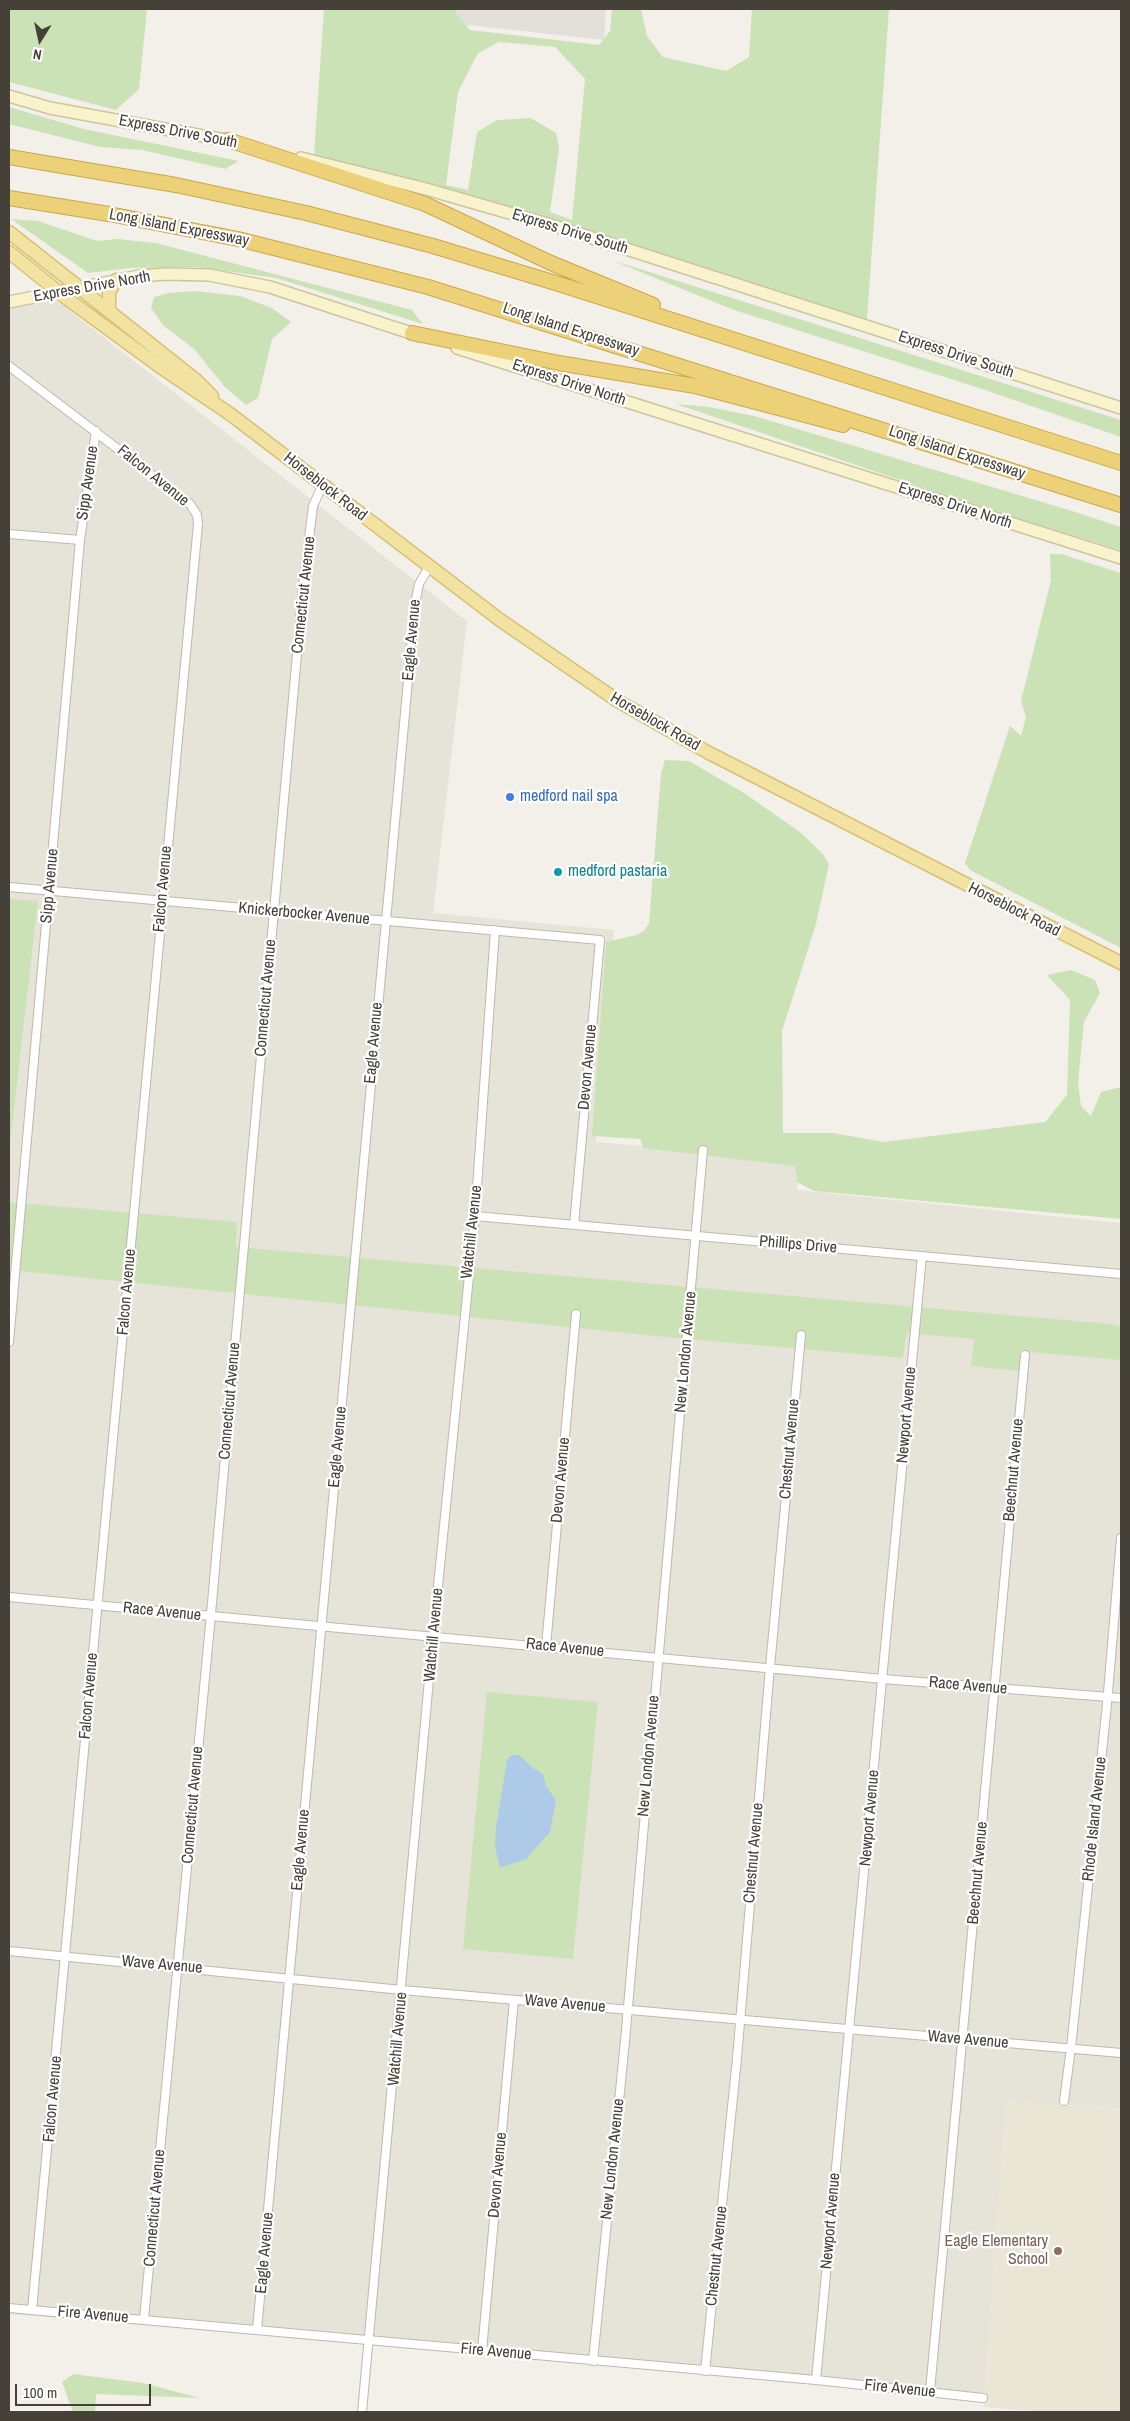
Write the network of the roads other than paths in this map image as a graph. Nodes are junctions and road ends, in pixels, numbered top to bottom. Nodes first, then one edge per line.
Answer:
1 (9, 96) edge
2 (228, 140) junction
3 (9, 157) edge
4 (9, 198) edge
5 (9, 232) edge
6 (9, 252) edge
7 (116, 280) junction
8 (78, 287) junction
9 (59, 292) junction
10 (9, 302) edge
11 (109, 311) junction
12 (412, 333) junction
13 (734, 340) junction
14 (9, 366) edge
15 (1121, 408) edge
16 (230, 414) junction
17 (96, 431) junction
18 (932, 445) junction
19 (1121, 463) edge
20 (322, 486) junction
21 (1121, 505) edge
22 (9, 534) edge
23 (80, 540) junction
24 (1121, 558) edge
25 (429, 567) junction
26 (9, 887) edge
27 (50, 890) junction
28 (162, 902) junction
29 (274, 911) junction
30 (384, 921) junction
31 (495, 930) junction
32 (600, 940) joint
33 (1121, 963) edge
34 (703, 1150) dead end
35 (475, 1216) junction
36 (574, 1225) junction
37 (696, 1236) junction
38 (922, 1256) junction
39 (1121, 1274) edge
40 (576, 1314) dead end
41 (802, 1335) dead end
42 (9, 1342) edge
43 (1025, 1355) dead end
44 (1121, 1538) edge
45 (9, 1597) edge
46 (98, 1605) junction
47 (211, 1616) junction
48 (322, 1627) junction
49 (433, 1636) junction
50 (546, 1646) junction
51 (658, 1657) junction
52 (770, 1667) junction
53 (883, 1679) junction
54 (994, 1689) junction
55 (1107, 1697) junction
56 (1121, 1698) edge
57 (9, 1951) edge
58 (66, 1956) junction
59 (178, 1966) junction
60 (290, 1977) junction
61 (402, 1990) junction
62 (514, 2000) junction
63 (626, 2009) junction
64 (739, 2018) junction
65 (850, 2029) junction
66 (963, 2040) junction
67 (1071, 2048) junction
68 (1121, 2053) edge
69 (1064, 2101) dead end
70 (9, 2308) edge
71 (32, 2310) junction
72 (144, 2319) junction
73 (257, 2330) junction
74 (370, 2340) junction
75 (482, 2351) junction
76 (593, 2361) junction
77 (706, 2371) junction
78 (816, 2380) junction
79 (930, 2391) junction
80 (984, 2398) dead end
81 (362, 2412) edge

1 - 2 main road, Express Drive South
2 - 13 highway
2 - 15 main road, Express Drive South
3 - 13 highway
4 - 18 highway, Long Island Expressway
5 - 8 main road, Horseblock Road
6 - 9 main road, Horseblock Road
7 - 8 main road, Express Drive North
7 - 11 main road
7 - 12 main road, Express Drive North
8 - 9 main road, Express Drive North
8 - 11 main road, Horseblock Road
9 - 10 main road, Express Drive North
9 - 16 main road, Horseblock Road
11 - 16 main road, Horseblock Road
12 - 18 highway
12 - 24 main road, Express Drive North
13 - 19 highway
14 - 17 street, Falcon Avenue
16 - 20 main road, Horseblock Road
17 - 23 street, Sipp Avenue
17 - 28 street, Falcon Avenue
18 - 21 highway, Long Island Expressway
20 - 25 main road, Horseblock Road
20 - 29 street, Connecticut Avenue
22 - 23 street
23 - 27 street, Sipp Avenue
25 - 30 street, Eagle Avenue
25 - 33 main road, Horseblock Road
26 - 27 street, Knickerbocker Avenue
27 - 28 street, Knickerbocker Avenue
27 - 42 street, Sipp Avenue
28 - 29 street, Knickerbocker Avenue
28 - 46 street, Falcon Avenue
29 - 30 street, Knickerbocker Avenue
29 - 47 street, Connecticut Avenue
30 - 31 street, Knickerbocker Avenue
30 - 48 street, Eagle Avenue
31 - 32 street, Knickerbocker Avenue
31 - 35 street, Watchill Avenue
32 - 36 street, Devon Avenue
34 - 37 street, New London Avenue
35 - 36 street, Phillips Drive
35 - 49 street, Watchill Avenue
36 - 37 street, Phillips Drive
37 - 38 street, Phillips Drive
37 - 51 street, New London Avenue
38 - 39 street, Phillips Drive
38 - 53 street, Newport Avenue
40 - 50 street, Devon Avenue
41 - 52 street, Chestnut Avenue
43 - 54 street, Beechnut Avenue
44 - 55 street, Rhode Island Avenue
45 - 46 street, Race Avenue
46 - 47 street, Race Avenue
46 - 58 street, Falcon Avenue
47 - 48 street, Race Avenue
47 - 59 street, Connecticut Avenue
48 - 49 street, Race Avenue
48 - 60 street, Eagle Avenue
49 - 50 street, Race Avenue
49 - 61 street, Watchill Avenue
50 - 51 street, Race Avenue
51 - 52 street, Race Avenue
51 - 63 street, New London Avenue
52 - 53 street, Race Avenue
52 - 64 street, Chestnut Avenue
53 - 54 street, Race Avenue
53 - 65 street, Newport Avenue
54 - 55 street, Race Avenue
54 - 66 street, Beechnut Avenue
55 - 56 street, Race Avenue
55 - 67 street, Rhode Island Avenue
57 - 58 street, Wave Avenue
58 - 59 street, Wave Avenue
58 - 71 street, Falcon Avenue
59 - 60 street, Wave Avenue
59 - 72 street, Connecticut Avenue
60 - 61 street, Wave Avenue
60 - 73 street, Eagle Avenue
61 - 62 street, Wave Avenue
61 - 74 street, Watchill Avenue
62 - 63 street, Wave Avenue
62 - 75 street, Devon Avenue
63 - 64 street, Wave Avenue
63 - 76 street, New London Avenue
64 - 65 street, Wave Avenue
64 - 77 street, Chestnut Avenue
65 - 66 street, Wave Avenue
65 - 78 street, Newport Avenue
66 - 67 street, Wave Avenue
66 - 79 street, Beechnut Avenue
67 - 68 street, Wave Avenue
67 - 69 street, Rhode Island Avenue
70 - 71 street, Fire Avenue
71 - 72 street, Fire Avenue
72 - 73 street, Fire Avenue
73 - 74 street, Fire Avenue
74 - 75 street, Fire Avenue
74 - 81 street, Watchill Avenue
75 - 76 street, Fire Avenue
76 - 77 street, Fire Avenue
77 - 78 street, Fire Avenue
78 - 79 street, Fire Avenue
79 - 80 street, Fire Avenue

